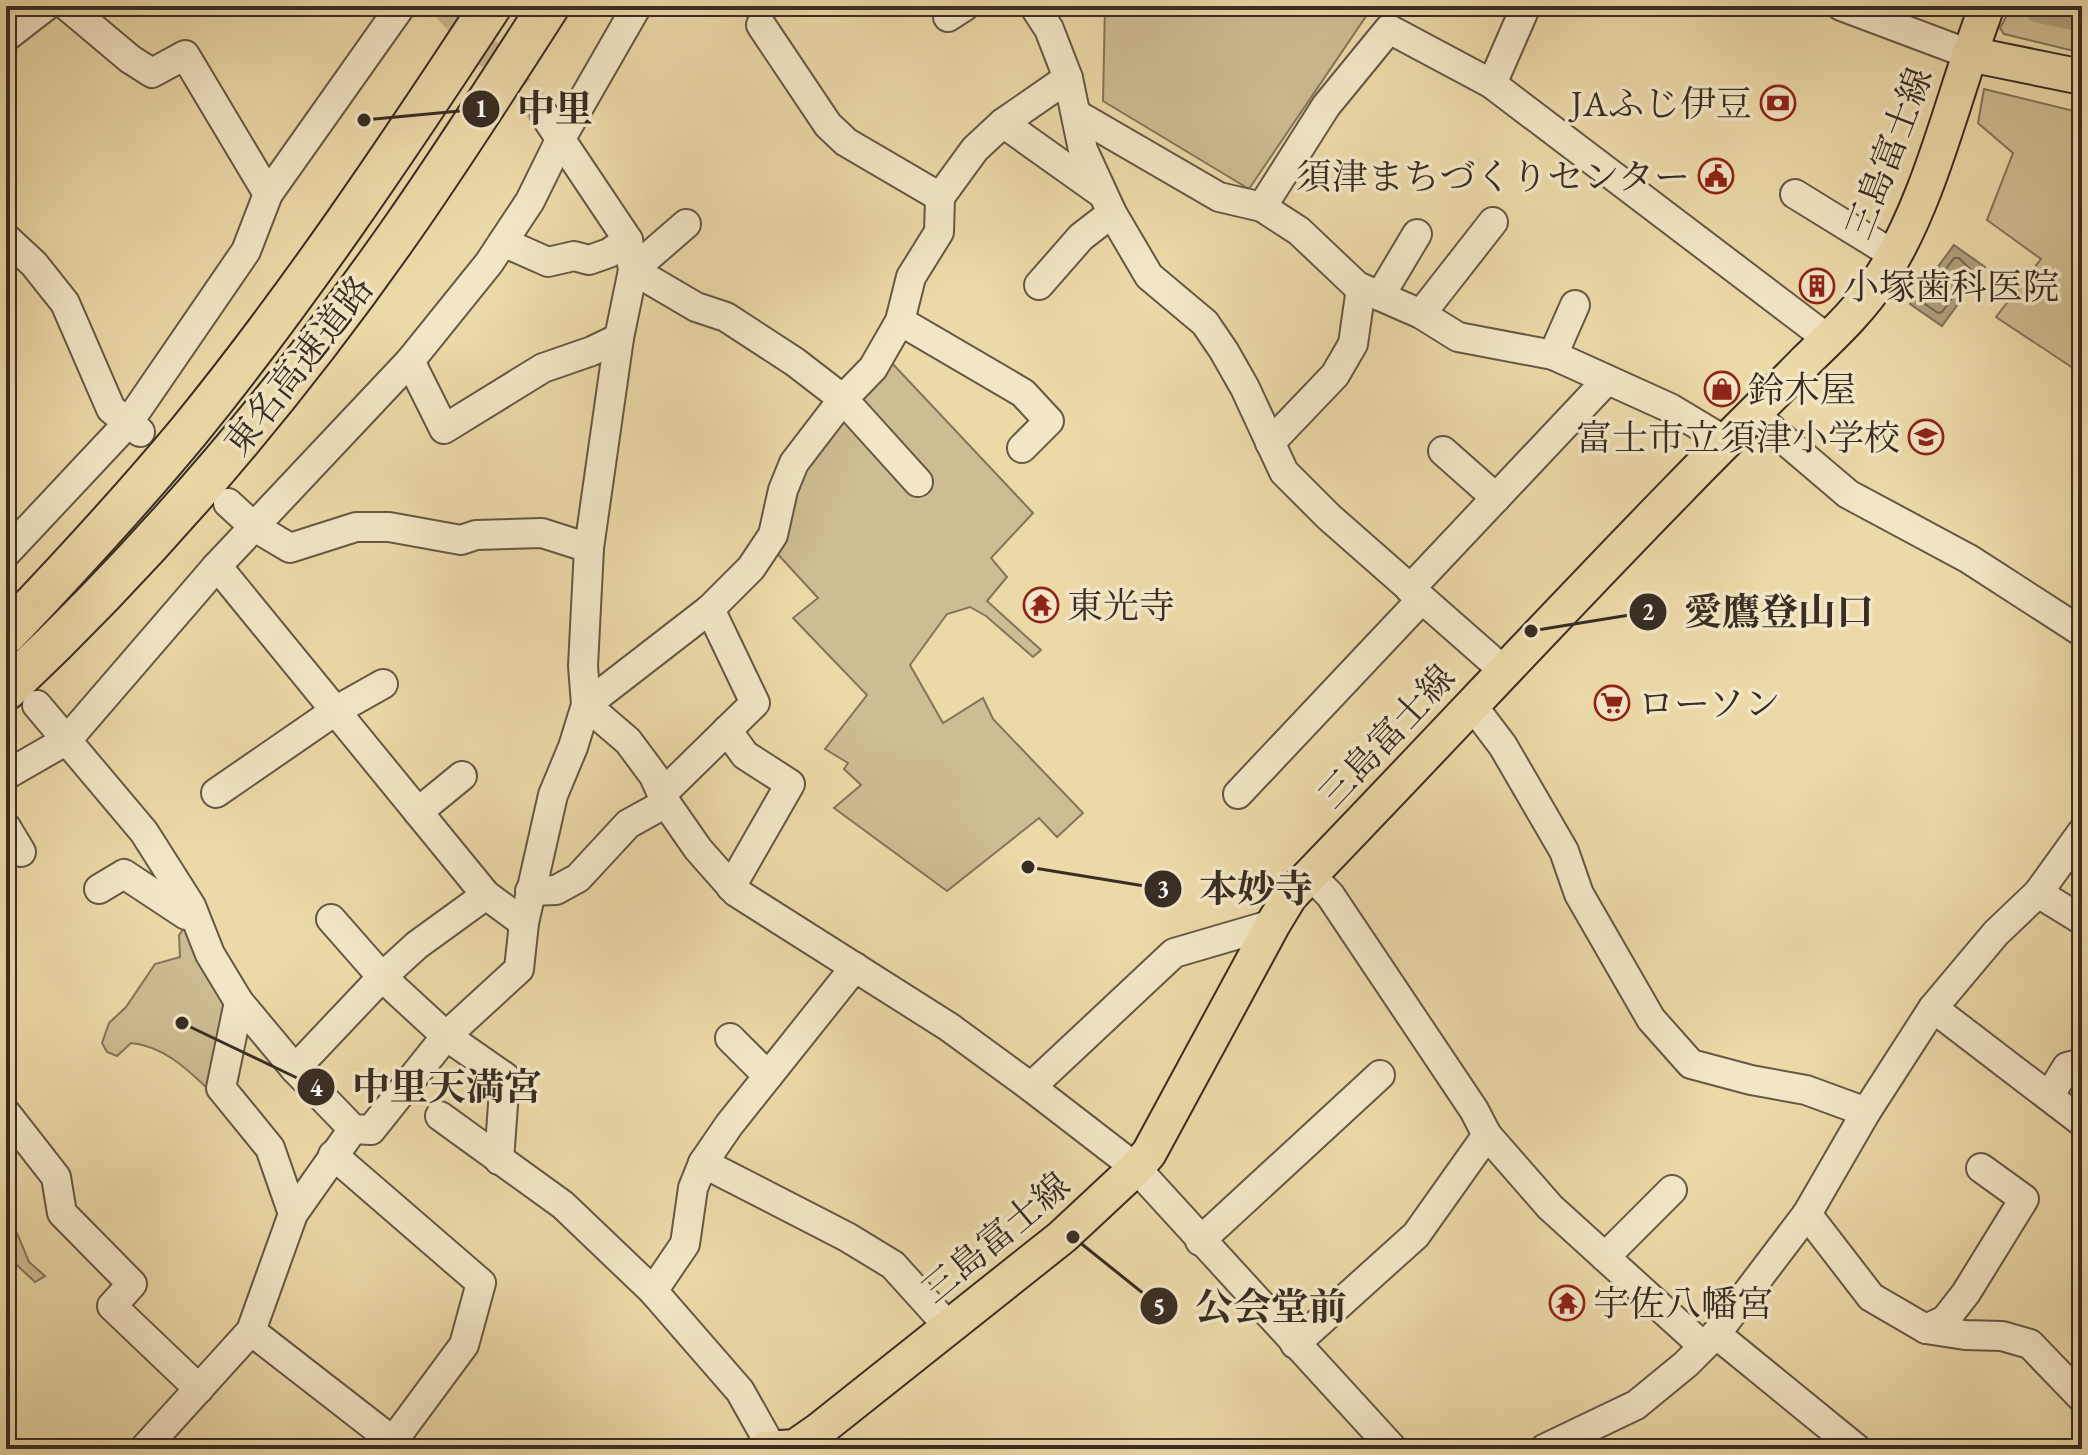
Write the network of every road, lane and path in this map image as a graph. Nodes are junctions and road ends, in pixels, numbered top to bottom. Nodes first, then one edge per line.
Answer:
1 (46, 6) edge
2 (67, 6) edge
3 (401, 6) edge
4 (491, 6) edge
5 (549, 6) edge
6 (637, 6) edge
7 (1034, 6) edge
8 (1526, 6) edge
9 (1841, 6) edge
10 (761, 25) dead end
11 (1978, 30) edge
12 (6, 37) edge
13 (2082, 77) edge
14 (1068, 78) junction
15 (1492, 84) junction
16 (1076, 114) junction
17 (545, 116) tunnel mouth
18 (1003, 123) junction
19 (560, 140) junction
20 (268, 194) junction
21 (1795, 194) dead end
22 (940, 197) junction
23 (1106, 203) junction
24 (1262, 207) junction
25 (1493, 222) dead end
26 (686, 224) dead end
27 (1417, 234) dead end
28 (6, 238) edge
29 (628, 240) junction
30 (503, 242) junction
31 (1894, 255) junction
32 (633, 270) junction
33 (1039, 285) dead end
34 (1370, 292) junction
35 (1575, 305) dead end
36 (1421, 314) junction
37 (900, 321) junction
38 (619, 338) junction
39 (1828, 339) junction
40 (1553, 355) junction
41 (410, 361) junction
42 (1607, 380) junction
43 (843, 399) junction
44 (1754, 414) junction
45 (134, 427) junction
46 (1725, 441) junction
47 (1270, 443) junction
48 (1022, 448) dead end
49 (1443, 451) dead end
50 (918, 482) dead end
51 (1496, 498) junction
52 (228, 503) dead end
53 (253, 526) junction
54 (589, 548) junction
55 (6, 553) edge
56 (217, 566) junction
57 (1415, 594) junction
58 (710, 609) junction
59 (2082, 632) edge
60 (6, 634) edge
61 (1503, 670) junction
62 (383, 684) dead end
63 (22, 697) edge
64 (586, 705) junction
65 (1472, 705) junction
66 (335, 711) junction
67 (727, 730) junction
68 (67, 740) junction
69 (6, 775) edge
70 (462, 776) dead end
71 (216, 793) dead end
72 (1238, 794) dead end
73 (664, 798) junction
74 (418, 812) junction
75 (6, 827) edge
76 (2082, 832) edge
77 (21, 852) dead end
78 (1310, 875) junction
79 (731, 887) junction
80 (99, 889) dead end
81 (530, 891) junction
82 (2038, 893) junction
83 (486, 895) junction
84 (193, 913) junction
85 (331, 919) dead end
86 (2082, 920) edge
87 (524, 923) junction
88 (1273, 924) junction
89 (855, 967) junction
90 (382, 977) junction
91 (239, 1002) junction
92 (1933, 1008) junction
93 (446, 1036) junction
94 (730, 1038) dead end
95 (2082, 1063) edge
96 (295, 1069) junction
97 (1380, 1075) dead end
98 (768, 1076) junction
99 (1031, 1087) junction
100 (2049, 1096) junction
101 (1866, 1112) junction
102 (6, 1113) edge
103 (440, 1116) dead end
104 (2082, 1122) edge
105 (353, 1129) junction
106 (1487, 1135) junction
107 (333, 1155) junction
108 (499, 1160) junction
109 (703, 1163) junction
110 (1136, 1168) junction
111 (1981, 1168) dead end
112 (1672, 1190) dead end
113 (293, 1214) junction
114 (1807, 1214) junction
115 (1200, 1241) junction
116 (1605, 1257) junction
117 (653, 1291) junction
118 (949, 1327) junction
119 (1926, 1329) junction
120 (251, 1331) junction
121 (1709, 1340) junction
122 (1295, 1344) junction
123 (199, 1389) junction
124 (2082, 1398) edge
125 (161, 1444) edge
126 (398, 1445) edge
127 (786, 1448) edge
128 (1393, 1449) edge
129 (1544, 1449) edge
130 (1857, 1449) edge

1 - 12 street
2 - 20 street
3 - 20 street
4 - 60 highway, 東名高速道路
5 - 63 highway, 東名高速道路
6 - 19 street
7 - 14 street
8 - 15 street
9 - 11 street
10 - 22 street
11 - 13 main road
11 - 31 main road, 三島富士線
14 - 16 street
14 - 18 street
15 - 24 street
15 - 39 street
16 - 23 street
16 - 24 street
17 - 19 street
18 - 22 street
18 - 23 street
19 - 29 street
19 - 30 street
20 - 45 street
21 - 31 street
22 - 37 street
23 - 33 street
23 - 47 street
24 - 34 street
25 - 36 street
26 - 32 street
27 - 34 street
28 - 45 street
29 - 30 street
29 - 32 street
30 - 41 street
31 - 39 main road, 三島富士線
32 - 38 street
32 - 43 street
34 - 36 street
34 - 47 street
35 - 40 street
36 - 40 street
37 - 43 street
37 - 48 street
38 - 41 street
38 - 54 street
39 - 44 main road, 三島富士線
40 - 42 street
41 - 53 street
42 - 46 street
42 - 51 street
43 - 50 street
43 - 58 street
44 - 46 main road, 三島富士線
44 - 59 street
45 - 55 street
46 - 61 main road, 三島富士線
47 - 57 street
49 - 51 street
51 - 57 street
52 - 53 street
53 - 54 street
53 - 56 street
54 - 64 street
56 - 66 street
56 - 68 street
57 - 61 street
57 - 72 street
58 - 64 street
58 - 67 street
61 - 65 main road, 三島富士線
62 - 66 street
63 - 68 street
64 - 73 street
64 - 81 street
65 - 78 main road, 三島富士線
65 - 101 street
66 - 71 street
66 - 74 street
67 - 73 street
67 - 79 street
68 - 69 street
68 - 84 street
70 - 74 street
73 - 79 street
73 - 81 street
74 - 83 street
75 - 77 street
76 - 82 street
78 - 88 main road, 三島富士線
78 - 106 street
79 - 89 street
80 - 84 street
81 - 87 street
82 - 86 street
82 - 92 street
83 - 87 street
83 - 90 street
84 - 91 street
85 - 90 street
87 - 93 street
88 - 99 street
88 - 110 main road, 三島富士線
89 - 98 street
89 - 99 street
90 - 93 street
90 - 96 street
91 - 96 street
91 - 113 street
92 - 100 street
92 - 101 street
93 - 105 street
93 - 108 street
94 - 98 street
95 - 100 street
96 - 105 street
97 - 115 street
98 - 109 street
99 - 110 street
100 - 104 street
101 - 114 street
102 - 123 street
103 - 108 street
105 - 107 street
106 - 116 street
106 - 122 street
107 - 113 street
107 - 126 street
108 - 117 street
109 - 117 street
109 - 118 street
110 - 115 street
110 - 118 main road, 三島富士線
111 - 119 street
112 - 116 street
113 - 120 street
114 - 119 street
114 - 121 street
115 - 122 street
116 - 121 street
117 - 127 street
118 - 127 main road, 三島富士線
119 - 124 street
120 - 123 street
120 - 126 street
121 - 129 street
121 - 130 street
122 - 128 street
123 - 125 street

